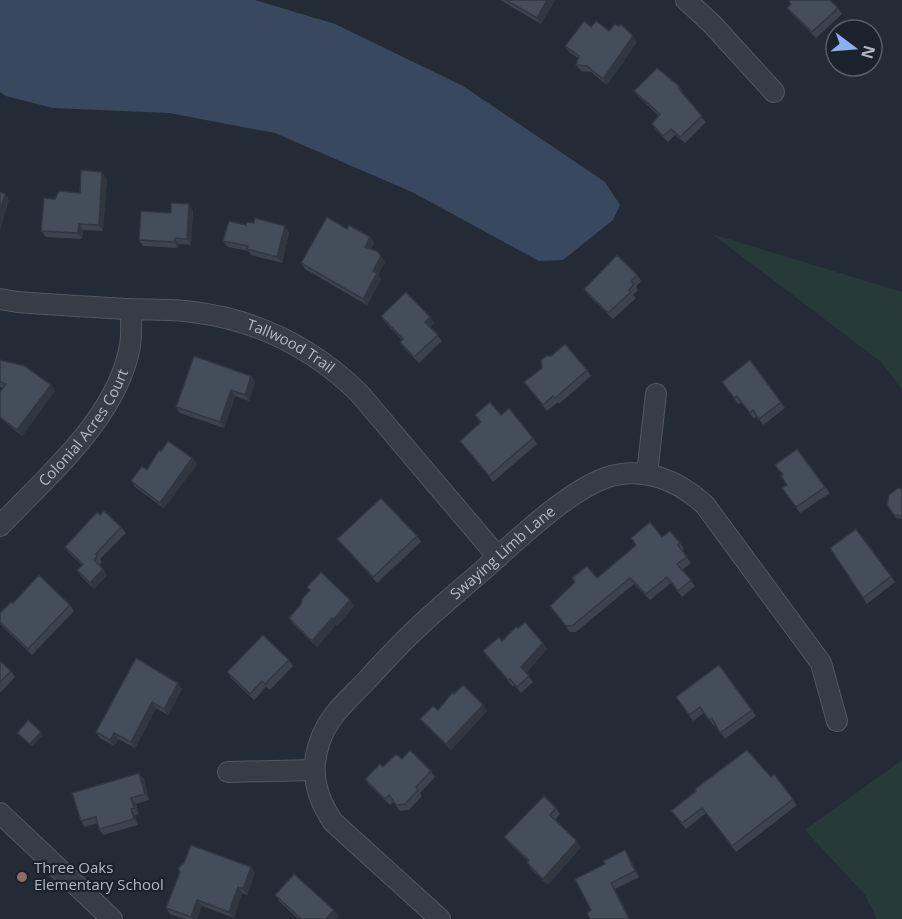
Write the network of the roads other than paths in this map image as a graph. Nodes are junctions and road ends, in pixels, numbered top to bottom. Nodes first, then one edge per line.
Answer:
1 (686, 0) edge
2 (774, 92) dead end
3 (0, 299) edge
4 (131, 309) junction
5 (656, 394) dead end
6 (647, 474) junction
7 (0, 526) edge
8 (498, 557) junction
9 (837, 721) dead end
10 (314, 770) junction
11 (228, 772) dead end
12 (0, 813) edge
13 (112, 919) edge
14 (440, 919) edge

1 - 2 street
3 - 4 street, Tallwood Trail
4 - 7 street, Colonial Acres Court
4 - 8 street, Tallwood Trail
5 - 6 street
6 - 8 street, Swaying Limb Lane
6 - 9 street, Swaying Limb Lane
8 - 10 street, Swaying Limb Lane
10 - 11 street
10 - 14 street, Swaying Limb Lane
12 - 13 street

